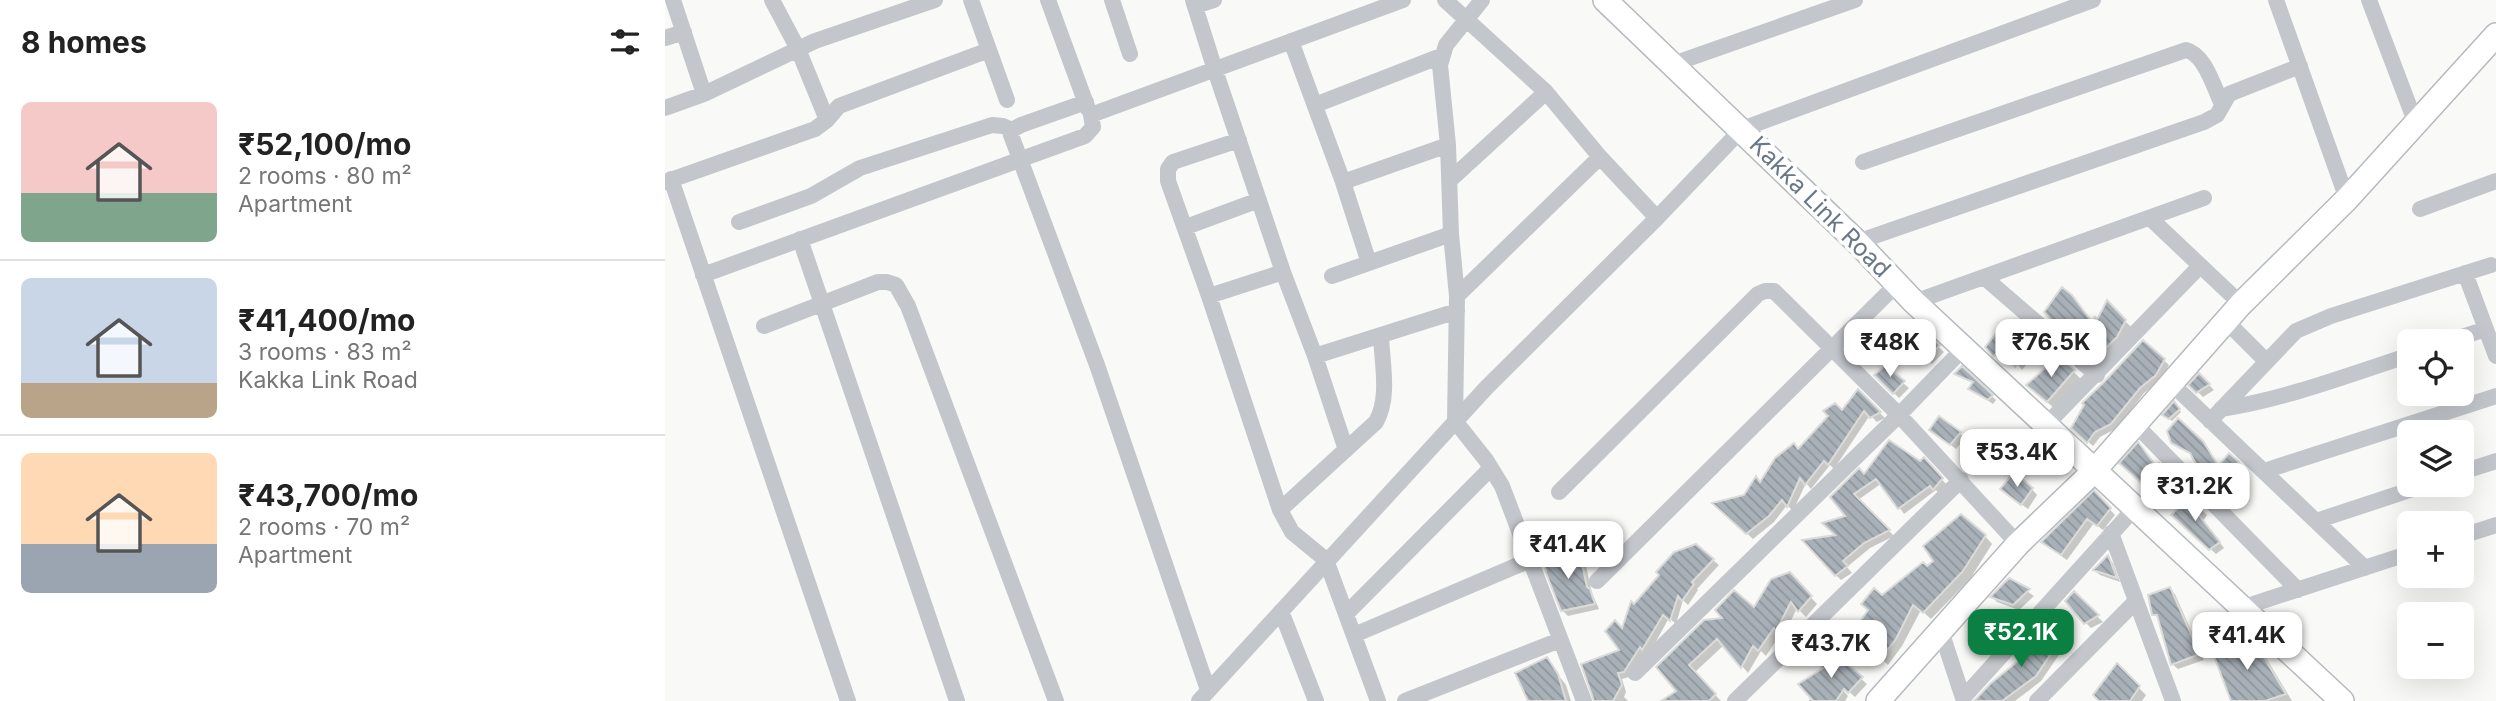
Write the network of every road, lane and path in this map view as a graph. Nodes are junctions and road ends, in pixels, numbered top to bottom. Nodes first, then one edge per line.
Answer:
1 (673, 0) edge
2 (772, 0) edge
3 (881, 0) edge
4 (935, 0) edge
5 (971, 0) edge
6 (1048, 0) edge
7 (1112, 0) edge
8 (1214, 0) edge
9 (1403, 0) edge
10 (1445, 0) edge
11 (1482, 0) edge
12 (1855, 0) edge
13 (2093, 0) edge
14 (2276, 0) edge
15 (2369, 0) edge
16 (1611, 1) edge
17 (1194, 3) edge
18 (887, 16) junction
19 (1467, 18) junction
20 (684, 32) junction
21 (2496, 35) edge
22 (665, 38) edge
23 (1291, 41) junction
24 (798, 49) junction
25 (989, 50) junction
26 (1130, 54) dead end
27 (1441, 56) junction
28 (1673, 64) junction
29 (2299, 66) junction
30 (1215, 70) junction
31 (1546, 92) junction
32 (704, 94) junction
33 (1007, 100) dead end
34 (2222, 104) junction
35 (1315, 105) junction
36 (665, 108) edge
37 (1088, 108) junction
38 (827, 120) junction
39 (2416, 124) junction
40 (1742, 129) junction
41 (1012, 130) junction
42 (1239, 141) junction
43 (1448, 145) junction
44 (1600, 157) junction
45 (1021, 160) junction
46 (1863, 162) dead end
47 (668, 180) edge
48 (1450, 180) junction
49 (2496, 181) edge
50 (1343, 182) junction
51 (2204, 198) dead end
52 (2347, 199) junction
53 (1259, 200) junction
54 (2420, 209) dead end
55 (1657, 218) junction
56 (2151, 219) junction
57 (739, 222) dead end
58 (1186, 227) junction
59 (1451, 233) junction
60 (800, 239) junction
61 (1857, 242) junction
62 (1369, 263) junction
63 (2491, 265) dead end
64 (2200, 266) junction
65 (1283, 272) junction
66 (2465, 273) junction
67 (702, 275) junction
68 (1332, 276) dead end
69 (1985, 278) junction
70 (1897, 284) junction
71 (1209, 296) junction
72 (1914, 302) junction
73 (822, 304) junction
74 (1457, 304) junction
75 (2233, 312) junction
76 (764, 326) dead end
77 (2486, 329) junction
78 (2474, 333) edge
79 (1381, 336) junction
80 (1833, 349) junction
81 (1963, 349) junction
82 (1315, 356) junction
83 (2496, 356) edge
84 (2397, 359) edge
85 (2266, 361) junction
86 (2097, 375) junction
87 (2171, 383) junction
88 (2496, 396) edge
89 (1899, 415) junction
90 (2216, 415) junction
91 (1455, 421) junction
92 (2135, 424) junction
93 (2045, 426) junction
94 (1346, 450) junction
95 (2496, 461) edge
96 (1491, 468) junction
97 (2474, 468) edge
98 (2093, 471) junction
99 (2264, 471) junction
100 (1961, 480) junction
101 (1559, 492) dead end
102 (2397, 494) edge
103 (2134, 509) junction
104 (1280, 510) junction
105 (2316, 521) junction
106 (2496, 525) edge
107 (2474, 532) edge
108 (2111, 533) junction
109 (2018, 544) junction
110 (2397, 557) edge
111 (1326, 560) junction
112 (1530, 560) junction
113 (2365, 568) junction
114 (1597, 581) dead end
115 (2298, 590) junction
116 (2136, 601) junction
117 (2241, 608) junction
118 (1281, 611) junction
119 (1346, 614) junction
120 (1941, 631) junction
121 (1354, 635) junction
122 (1560, 640) junction
123 (1635, 673) dead end
124 (1203, 696) edge
125 (1963, 699) edge
126 (848, 701) edge
127 (957, 701) edge
128 (1056, 701) edge
129 (1316, 701) edge
130 (1378, 701) edge
131 (1405, 701) edge
132 (1584, 701) edge
133 (1735, 701) edge
134 (1878, 701) edge
135 (2037, 701) edge
136 (2173, 701) edge
137 (2341, 701) edge

1 - 20 street
2 - 24 street
3 - 18 street
4 - 18 street
5 - 25 street
6 - 37 street
7 - 26 street
8 - 17 street
9 - 23 street
10 - 19 street
11 - 19 street
12 - 28 street
13 - 40 street
14 - 29 street
15 - 39 street
16 - 28 street, Kakka Link Road
17 - 30 street
18 - 24 street
19 - 27 street
19 - 31 street
20 - 22 street
20 - 32 street
21 - 39 street
23 - 30 street
23 - 35 street
24 - 32 street
24 - 38 street
25 - 33 street
25 - 38 street
27 - 35 street
27 - 43 street
28 - 40 street, Kakka Link Road
29 - 34 street
29 - 52 street
30 - 37 street
30 - 42 street
31 - 44 street
31 - 48 street
32 - 36 street
34 - 46 street
34 - 61 street
35 - 50 street
37 - 41 street
37 - 45 street
38 - 47 street
39 - 52 street
40 - 55 street
40 - 61 street, Kakka Link Road
41 - 45 street
41 - 57 street
42 - 53 street
42 - 58 street
43 - 48 street
43 - 50 street
44 - 55 street
44 - 74 street
45 - 60 street
45 - 124 street
47 - 67 street
48 - 59 street
49 - 54 street
50 - 62 street
51 - 56 street
52 - 75 street
53 - 58 street
53 - 65 street
55 - 91 street
56 - 64 street
56 - 69 street
58 - 71 street
59 - 62 street
59 - 74 street
60 - 67 street
60 - 73 street
61 - 70 street, Kakka Link Road
62 - 68 street
63 - 66 street
64 - 75 street
64 - 86 street
65 - 71 street
65 - 82 street
66 - 77 street
66 - 85 street
67 - 126 street
69 - 72 street
69 - 86 street
70 - 72 street, Kakka Link Road
70 - 80 street
71 - 104 street
72 - 81 street, Kakka Link Road
73 - 76 street
73 - 127 street
73 - 128 street
74 - 79 street
74 - 91 street
75 - 85 street
75 - 87 street
77 - 78 street
77 - 83 street
79 - 82 street
79 - 94 street
80 - 89 street
80 - 101 street
80 - 114 street
81 - 89 street
81 - 93 street, Kakka Link Road
82 - 94 street
84 - 90 street
85 - 90 street
86 - 93 street
87 - 90 street
87 - 92 street
88 - 99 street
89 - 100 street
89 - 123 street
90 - 99 street
91 - 96 street
91 - 111 street
92 - 98 street
92 - 115 street
93 - 98 street, Kakka Link Road
94 - 104 street
95 - 97 street
96 - 112 street
96 - 119 street
98 - 103 street, Kakka Link Road
98 - 109 street
99 - 105 street
100 - 109 street
100 - 133 street
102 - 105 street
103 - 108 street
103 - 117 street, Kakka Link Road
104 - 111 street
105 - 113 street
106 - 107 street
108 - 116 street
108 - 125 street
109 - 120 street
110 - 113 street
111 - 118 street
111 - 119 street
112 - 121 street
112 - 122 street
113 - 115 street
115 - 117 street
116 - 135 street
116 - 136 street
117 - 137 street, Kakka Link Road
118 - 124 street
118 - 129 street
119 - 121 street
120 - 125 street
120 - 134 street
121 - 130 street
122 - 131 street
122 - 132 street

